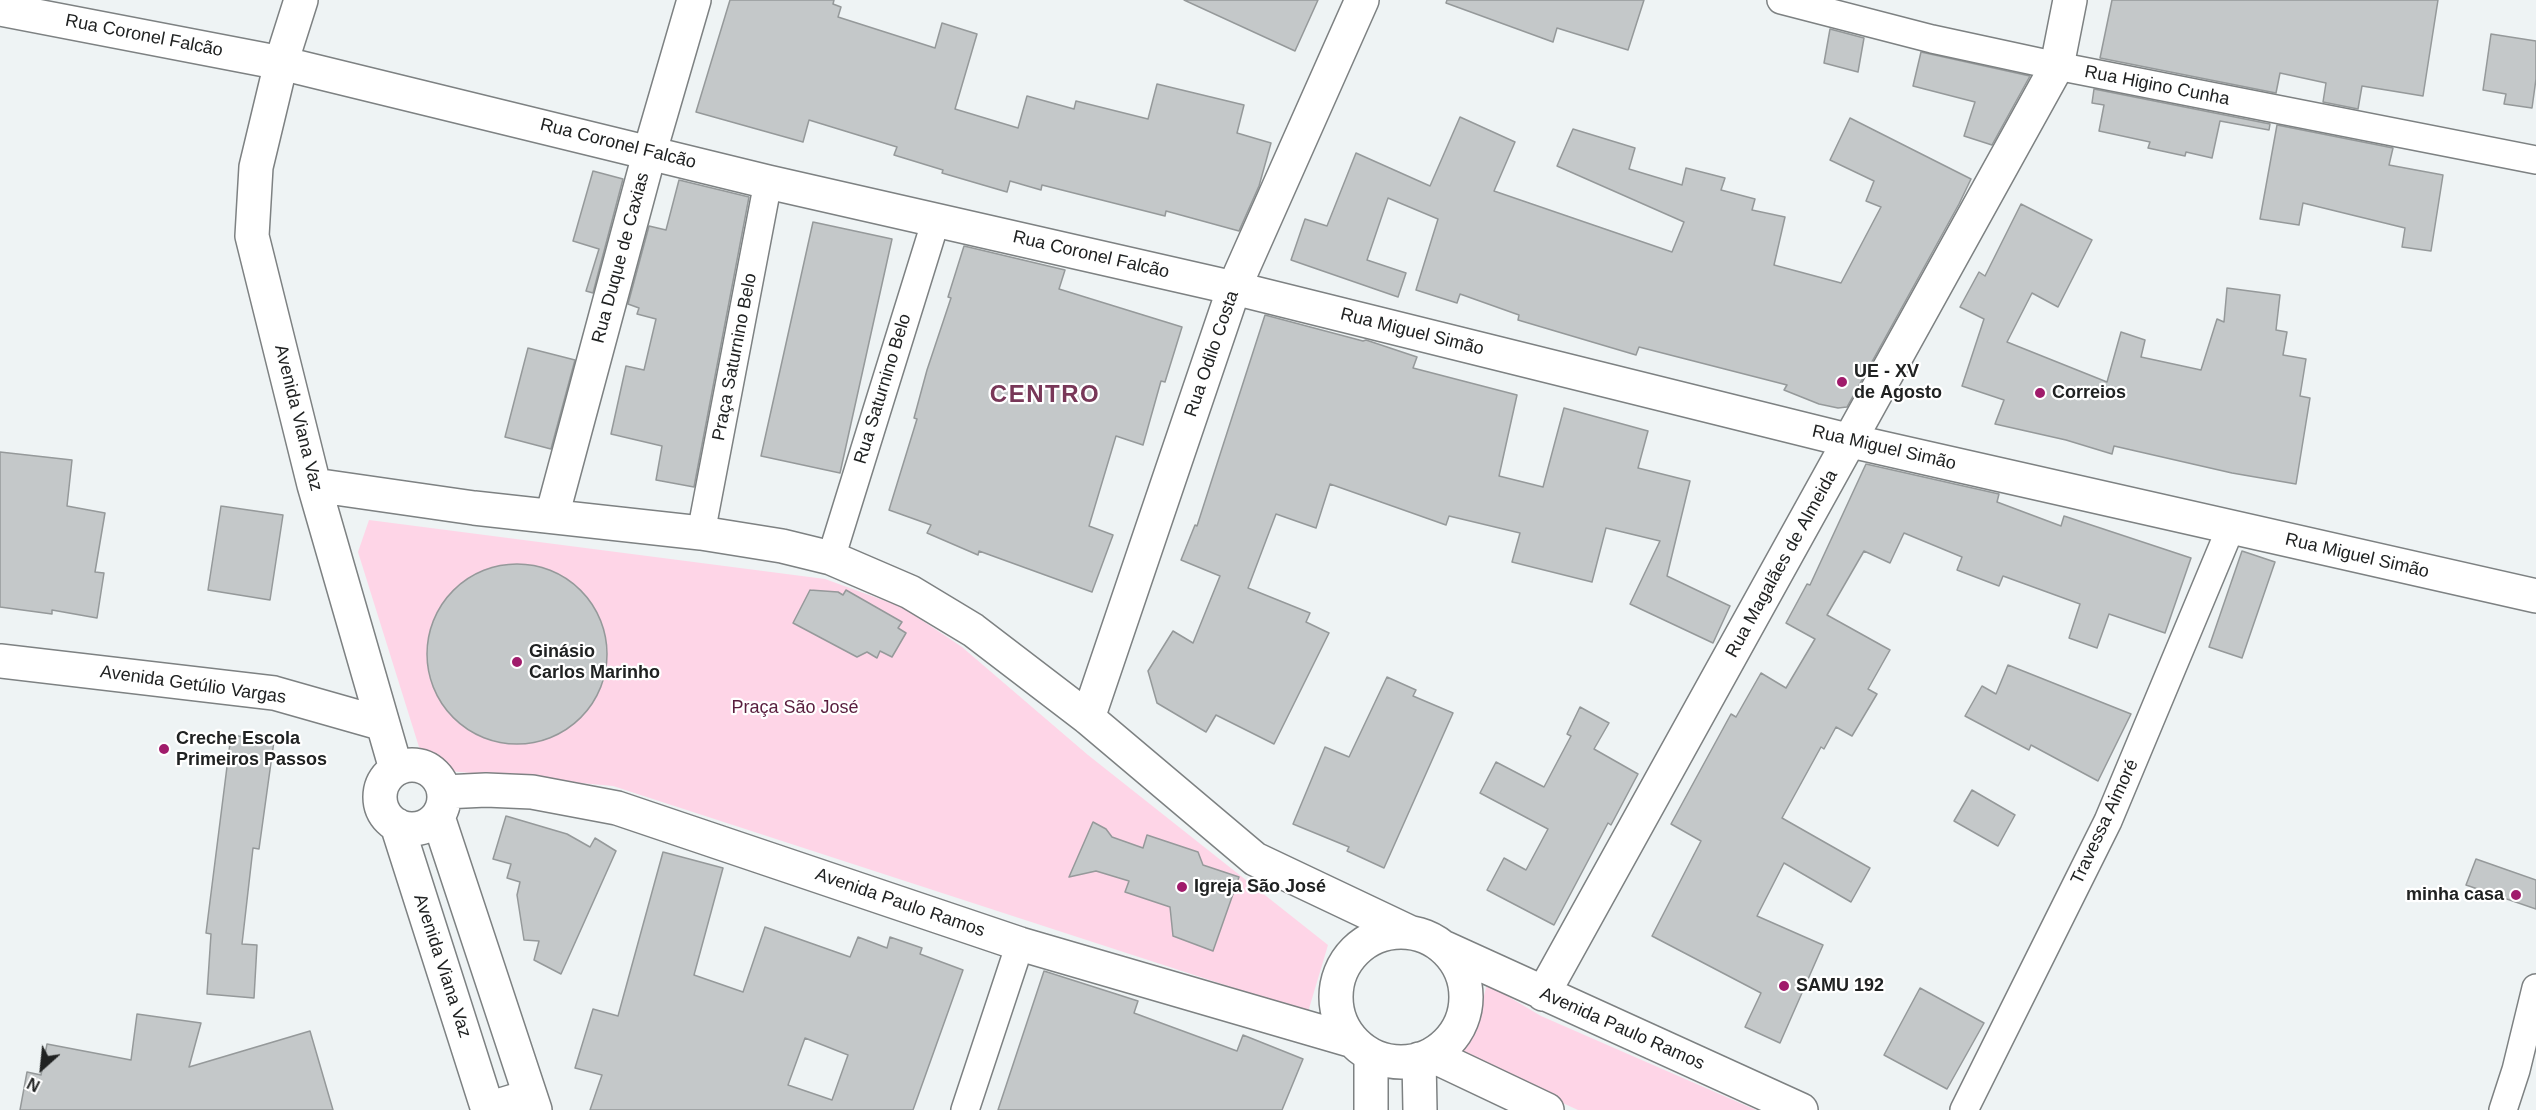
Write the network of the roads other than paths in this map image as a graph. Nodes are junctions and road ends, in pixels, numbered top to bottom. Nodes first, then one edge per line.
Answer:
1 (302, 0) edge
2 (694, 0) edge
3 (1362, 0) edge
4 (1780, 0) edge
5 (2070, 0) edge
6 (0, 9) edge
7 (281, 63) junction
8 (2057, 66) junction
9 (650, 151) junction
10 (2536, 160) edge
11 (768, 182) junction
12 (936, 220) junction
13 (1234, 288) junction
14 (1851, 441) junction
15 (314, 485) junction
16 (552, 516) junction
17 (2230, 527) junction
18 (701, 533) junction
19 (831, 558) junction
20 (2536, 596) edge
21 (0, 661) edge
22 (1088, 718) junction
23 (383, 724) junction
24 (396, 769) junction
25 (441, 804) junction
26 (397, 825) junction
27 (1408, 932) junction
28 (1020, 944) junction
29 (1444, 948) junction
30 (2536, 988) edge
31 (1543, 994) junction
32 (1362, 1048) junction
33 (1425, 1057) junction
34 (2526, 1073) edge
35 (533, 1102) edge
36 (488, 1108) edge
37 (965, 1110) edge
38 (1371, 1110) edge
39 (1420, 1110) edge
40 (1546, 1110) edge
41 (1801, 1110) edge
42 (1964, 1110) edge
43 (2503, 1110) edge

1 - 7 street, Avenida Viana Vaz
2 - 9 street, Rua Duque de Caxias
3 - 13 street, Rua Odilo Costa
4 - 8 street, Rua Higino Cunha
5 - 8 street, Rua Magalães de Almeida
6 - 7 street, Rua Coronel Falcão
7 - 9 street, Rua Coronel Falcão
7 - 15 street, Avenida Viana Vaz
8 - 10 street, Rua Higino Cunha
8 - 14 street, Rua Magalães de Almeida
9 - 11 street, Rua Coronel Falcão
9 - 16 street, Rua Duque de Caxias
11 - 12 street, Rua Coronel Falcão
11 - 18 street, Praça Saturnino Belo
12 - 13 street, Rua Coronel Falcão
12 - 19 street, Rua Saturnino Belo
13 - 14 street, Rua Miguel Simão
13 - 22 street, Rua Odilo Costa
14 - 17 street, Rua Miguel Simão
14 - 31 street, Rua Magalães de Almeida
15 - 16 street
15 - 23 street, Avenida Viana Vaz
16 - 18 street
17 - 20 street, Rua Miguel Simão
17 - 42 street, Travessa Aimoré
18 - 19 street
19 - 22 street
21 - 23 street, Avenida Getúlio Vargas
22 - 27 street
23 - 24 street, Avenida Viana Vaz
24 - 25 street
24 - 26 street
25 - 26 street
25 - 28 street, Avenida Paulo Ramos
25 - 35 street, Avenida Viana Vaz
26 - 36 street, Avenida Viana Vaz
27 - 29 street
27 - 32 street
28 - 32 street, Avenida Paulo Ramos
28 - 37 street
29 - 31 street, Avenida Paulo Ramos
29 - 33 street
30 - 34 street
31 - 41 street, Avenida Paulo Ramos
32 - 33 street
32 - 38 street
33 - 39 street
33 - 40 street
34 - 43 street
35 - 36 street, Avenida Viana Vaz

